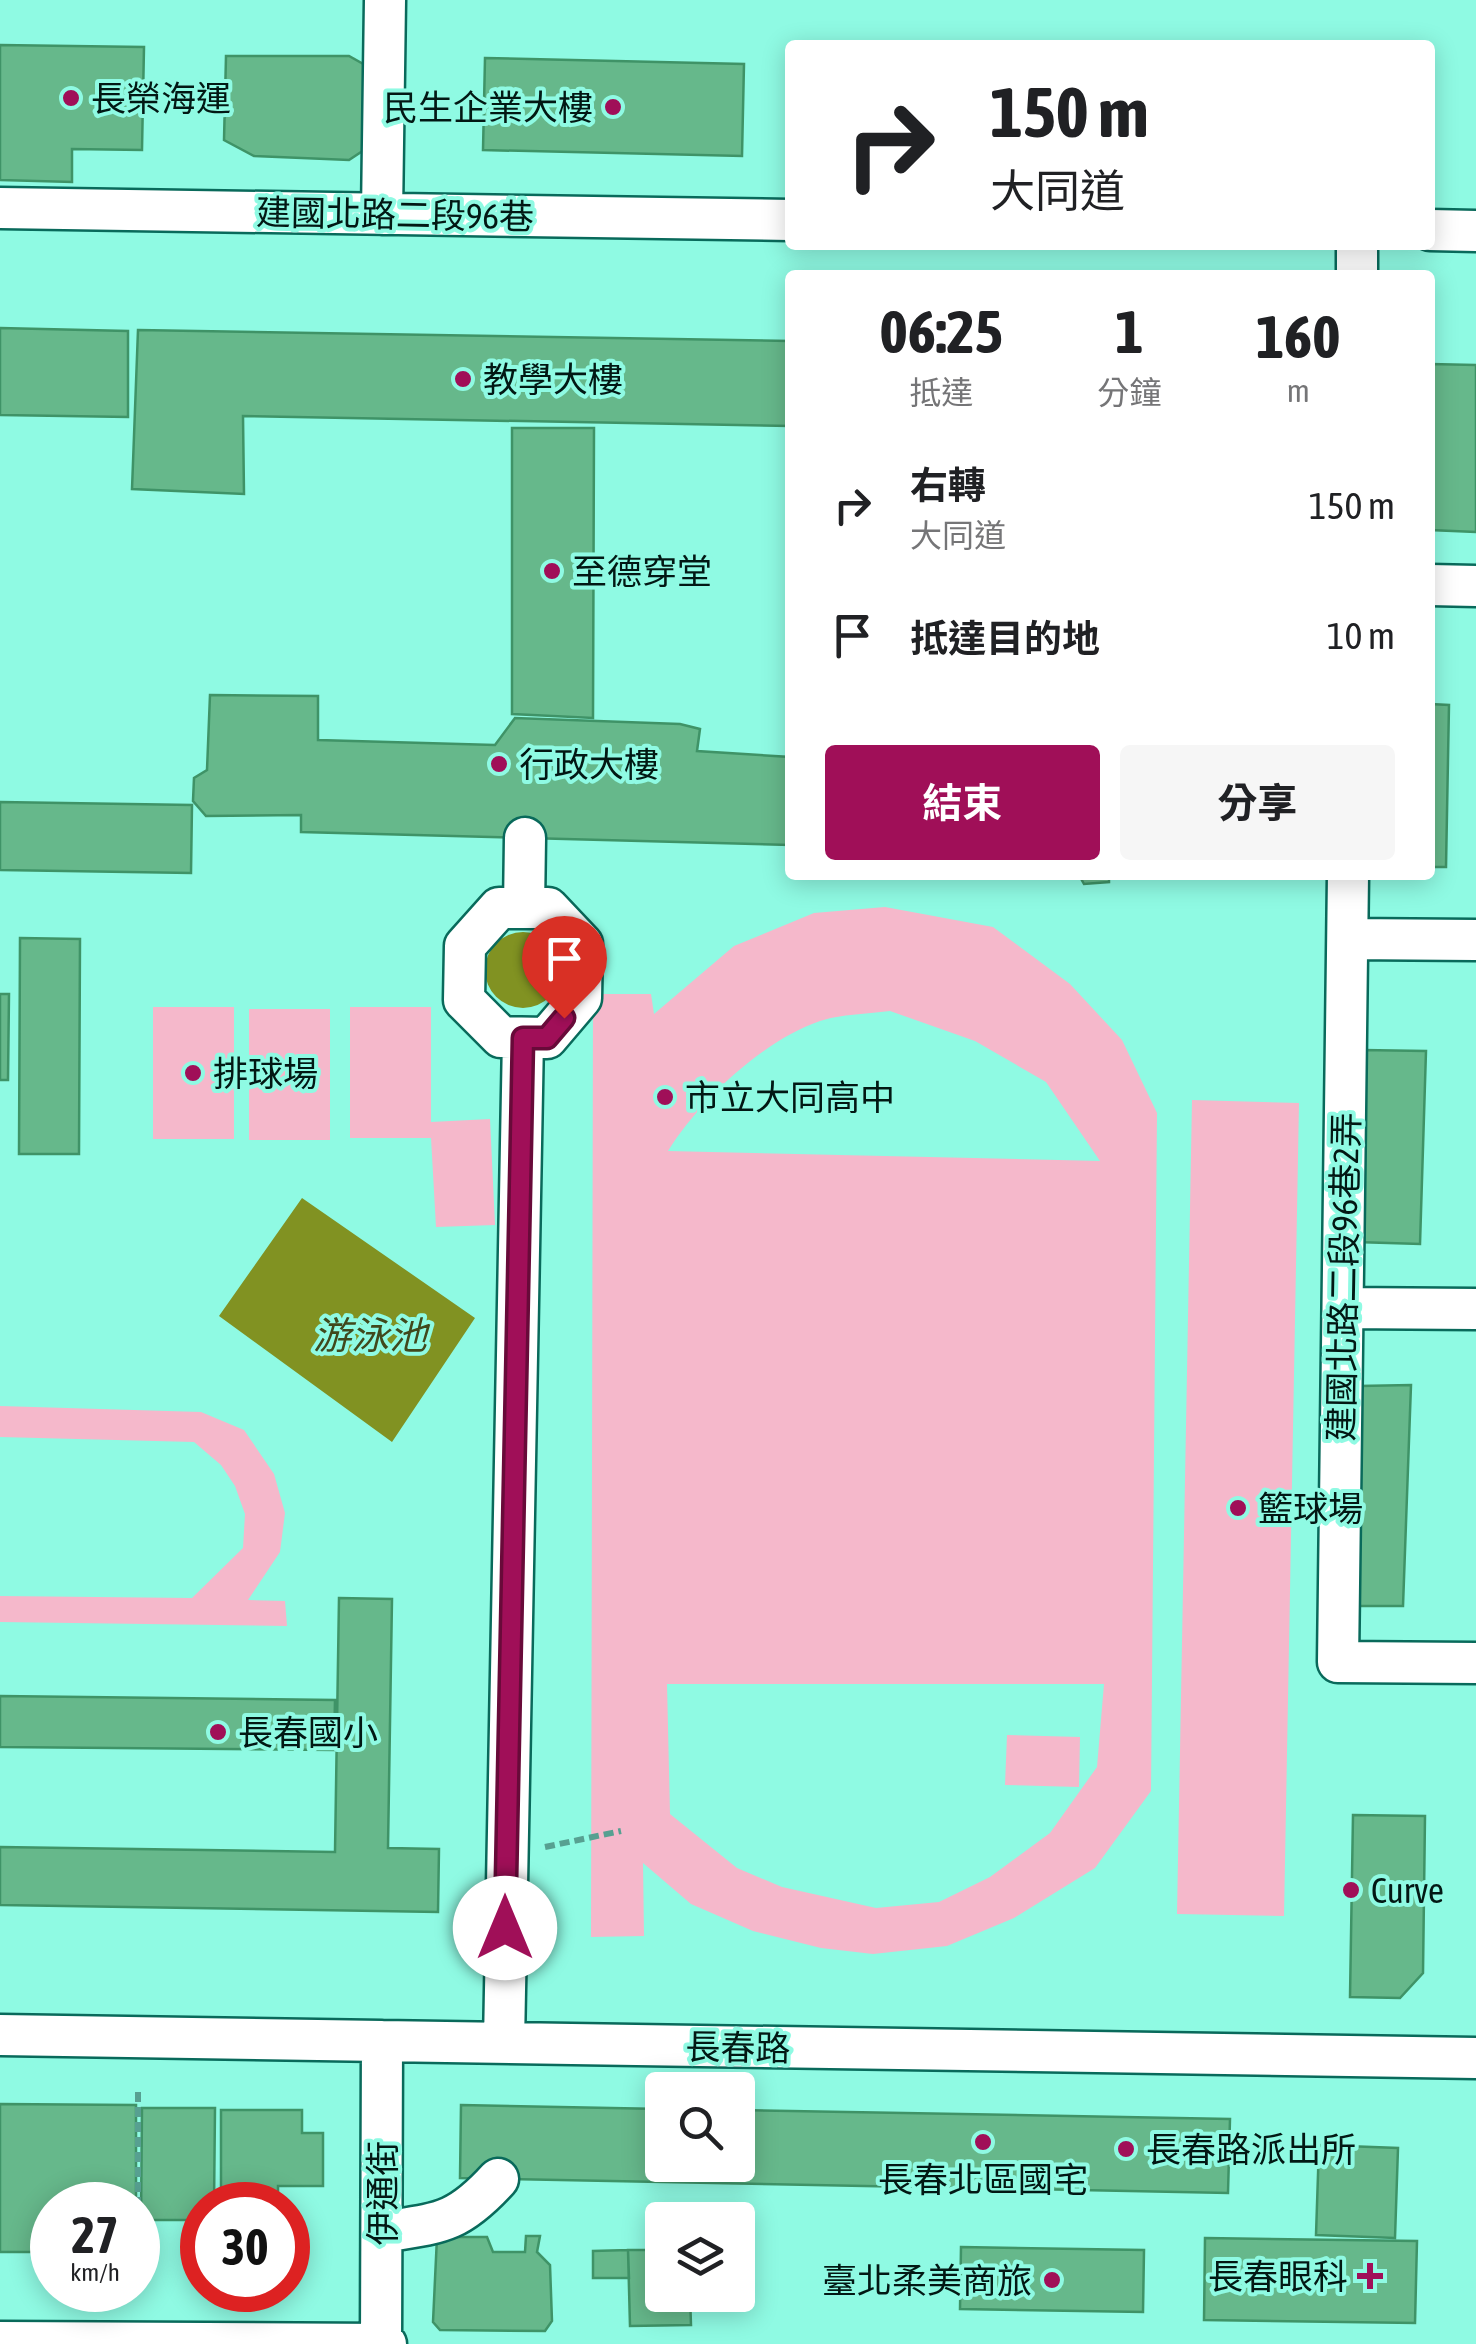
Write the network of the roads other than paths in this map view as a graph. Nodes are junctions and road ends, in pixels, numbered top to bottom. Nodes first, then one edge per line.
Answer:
1 (385, 0) edge
2 (0, 208) edge
3 (382, 214) junction
4 (785, 220) edge
5 (1435, 230) edge
6 (1476, 231) edge
7 (1435, 585) edge
8 (1476, 586) edge
9 (525, 838) dead end
10 (1348, 880) edge
11 (524, 908) junction
12 (1348, 939) junction
13 (1476, 940) edge
14 (523, 1038) junction
15 (1343, 1308) junction
16 (1476, 1309) edge
17 (1476, 1663) edge
18 (0, 2035) edge
19 (382, 2041) junction
20 (504, 2043) junction
21 (1476, 2058) edge
22 (498, 2179) dead end
23 (382, 2232) junction
24 (0, 2342) edge
25 (383, 2344) edge

1 - 3 street
2 - 3 street, 建國北路二段96巷
3 - 4 street, 建國北路二段96巷
5 - 6 street
7 - 8 street
9 - 11 street
10 - 12 street, 建國北路二段96巷2弄
11 - 14 street
11 - 14 street
12 - 13 street
12 - 15 street, 建國北路二段96巷2弄
14 - 20 street
15 - 16 street
15 - 17 street, 建國北路二段96巷2弄
18 - 19 street, 長春路
19 - 20 street, 長春路
19 - 23 street, 伊通街
20 - 21 street, 長春路
22 - 23 street
23 - 25 street, 伊通街
24 - 25 street

